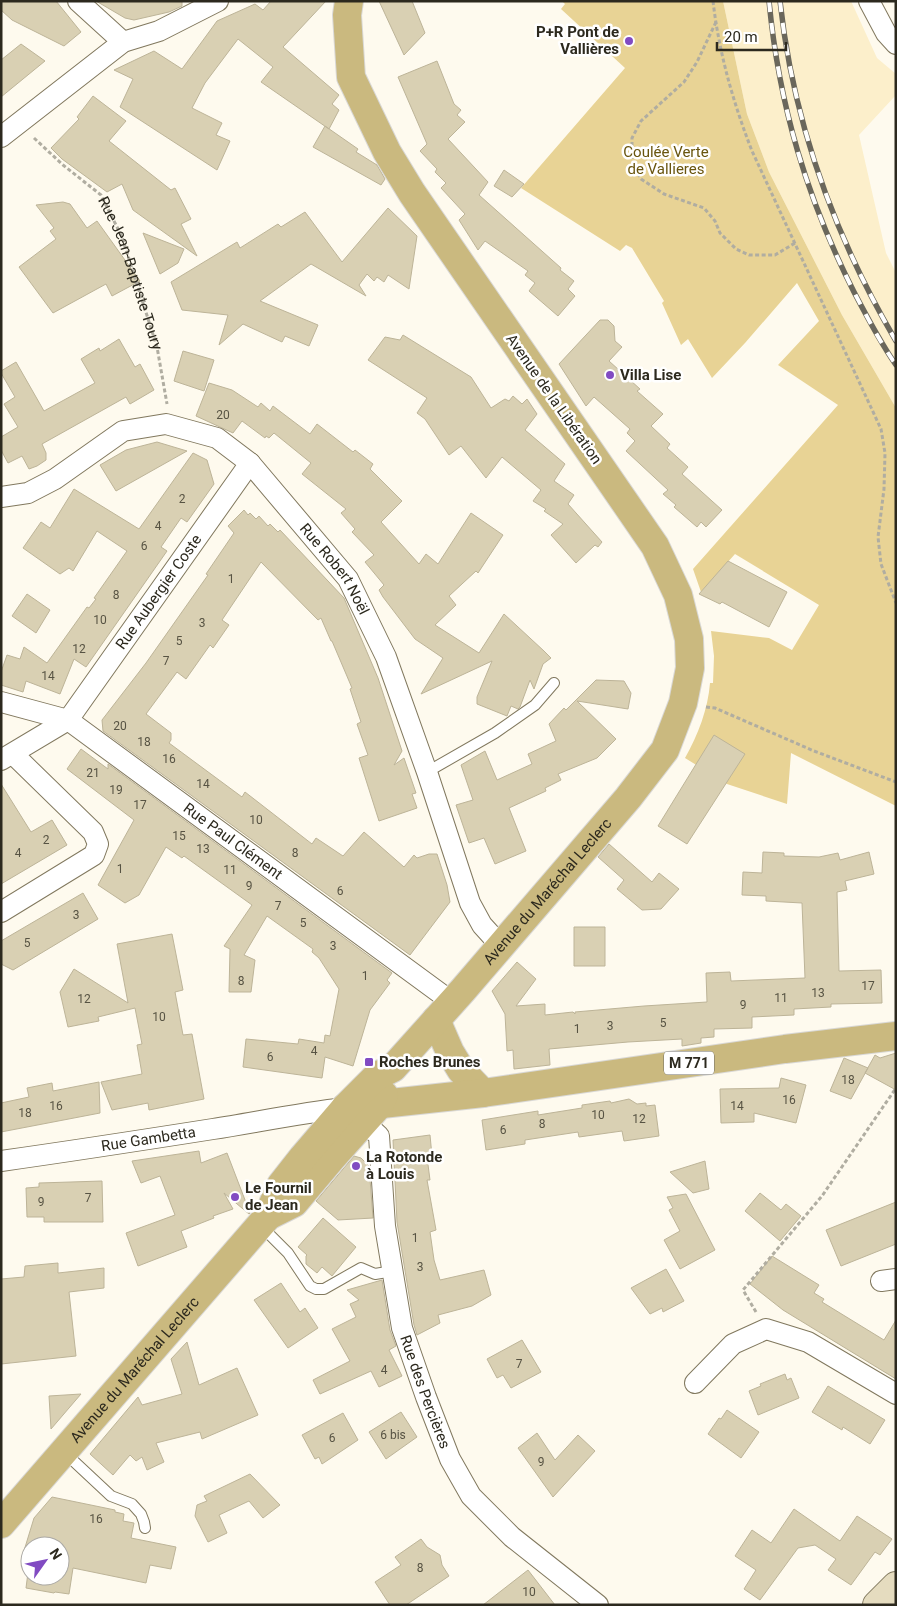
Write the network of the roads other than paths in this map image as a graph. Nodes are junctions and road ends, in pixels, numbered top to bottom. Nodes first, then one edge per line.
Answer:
1 (78, 1) edge
2 (218, 1) edge
3 (349, 1) edge
4 (365, 1) edge
5 (870, 1) edge
6 (122, 42) junction
7 (896, 44) edge
8 (368, 112) junction
9 (1, 137) edge
10 (250, 463) junction
11 (1, 497) edge
12 (554, 683) dead end
13 (1, 702) edge
14 (683, 703) joint
15 (68, 720) junction
16 (7, 757) edge
17 (427, 772) junction
18 (1, 912) edge
19 (501, 946) junction
20 (444, 1011) junction
21 (896, 1036) edge
22 (393, 1068) junction
23 (482, 1093) junction
24 (363, 1112) junction
25 (295, 1116) junction
26 (314, 1144) junction
27 (1, 1161) edge
28 (264, 1221) junction
29 (393, 1271) junction
30 (695, 1383) dead end
31 (896, 1394) edge
32 (64, 1452) junction
33 (1, 1524) edge
34 (144, 1528) dead end
35 (896, 1586) edge
36 (598, 1605) edge
37 (877, 1605) edge

1 - 6 street
2 - 6 street
3 - 8 main road, Avenue de la Libération
4 - 8 main road, Avenue de la Libération
5 - 7 street
6 - 9 street
8 - 14 main road, Avenue de la Libération
10 - 11 street, Rue Robert Noël
10 - 15 street, Rue Aubergier Coste
10 - 17 street, Rue Robert Noël
12 - 17 lane
13 - 15 street, Rue Paul Clément
14 - 19 main road, Avenue du Maréchal Leclerc
15 - 16 street
15 - 20 street, Rue Paul Clément
16 - 18 street
17 - 19 street, Rue Robert Noël
19 - 20 main road, Avenue du Maréchal Leclerc
20 - 22 main road, Avenue du Maréchal Leclerc
20 - 23 main road
21 - 23 main road, M 771
22 - 24 main road, Avenue du Maréchal Leclerc
22 - 24 main road, Avenue du Maréchal Leclerc
23 - 24 main road, M 771
24 - 25 street, Rue Gambetta
24 - 26 main road, Avenue du Maréchal Leclerc
24 - 28 main road, Avenue du Maréchal Leclerc
24 - 29 street, Rue des Percières
25 - 26 street
25 - 27 street, Rue Gambetta
26 - 28 main road, Avenue du Maréchal Leclerc
28 - 29 lane
28 - 32 main road, Avenue du Maréchal Leclerc
29 - 36 street, Rue des Percières
30 - 31 street
32 - 33 main road, Avenue du Maréchal Leclerc
32 - 34 lane
35 - 37 main road

